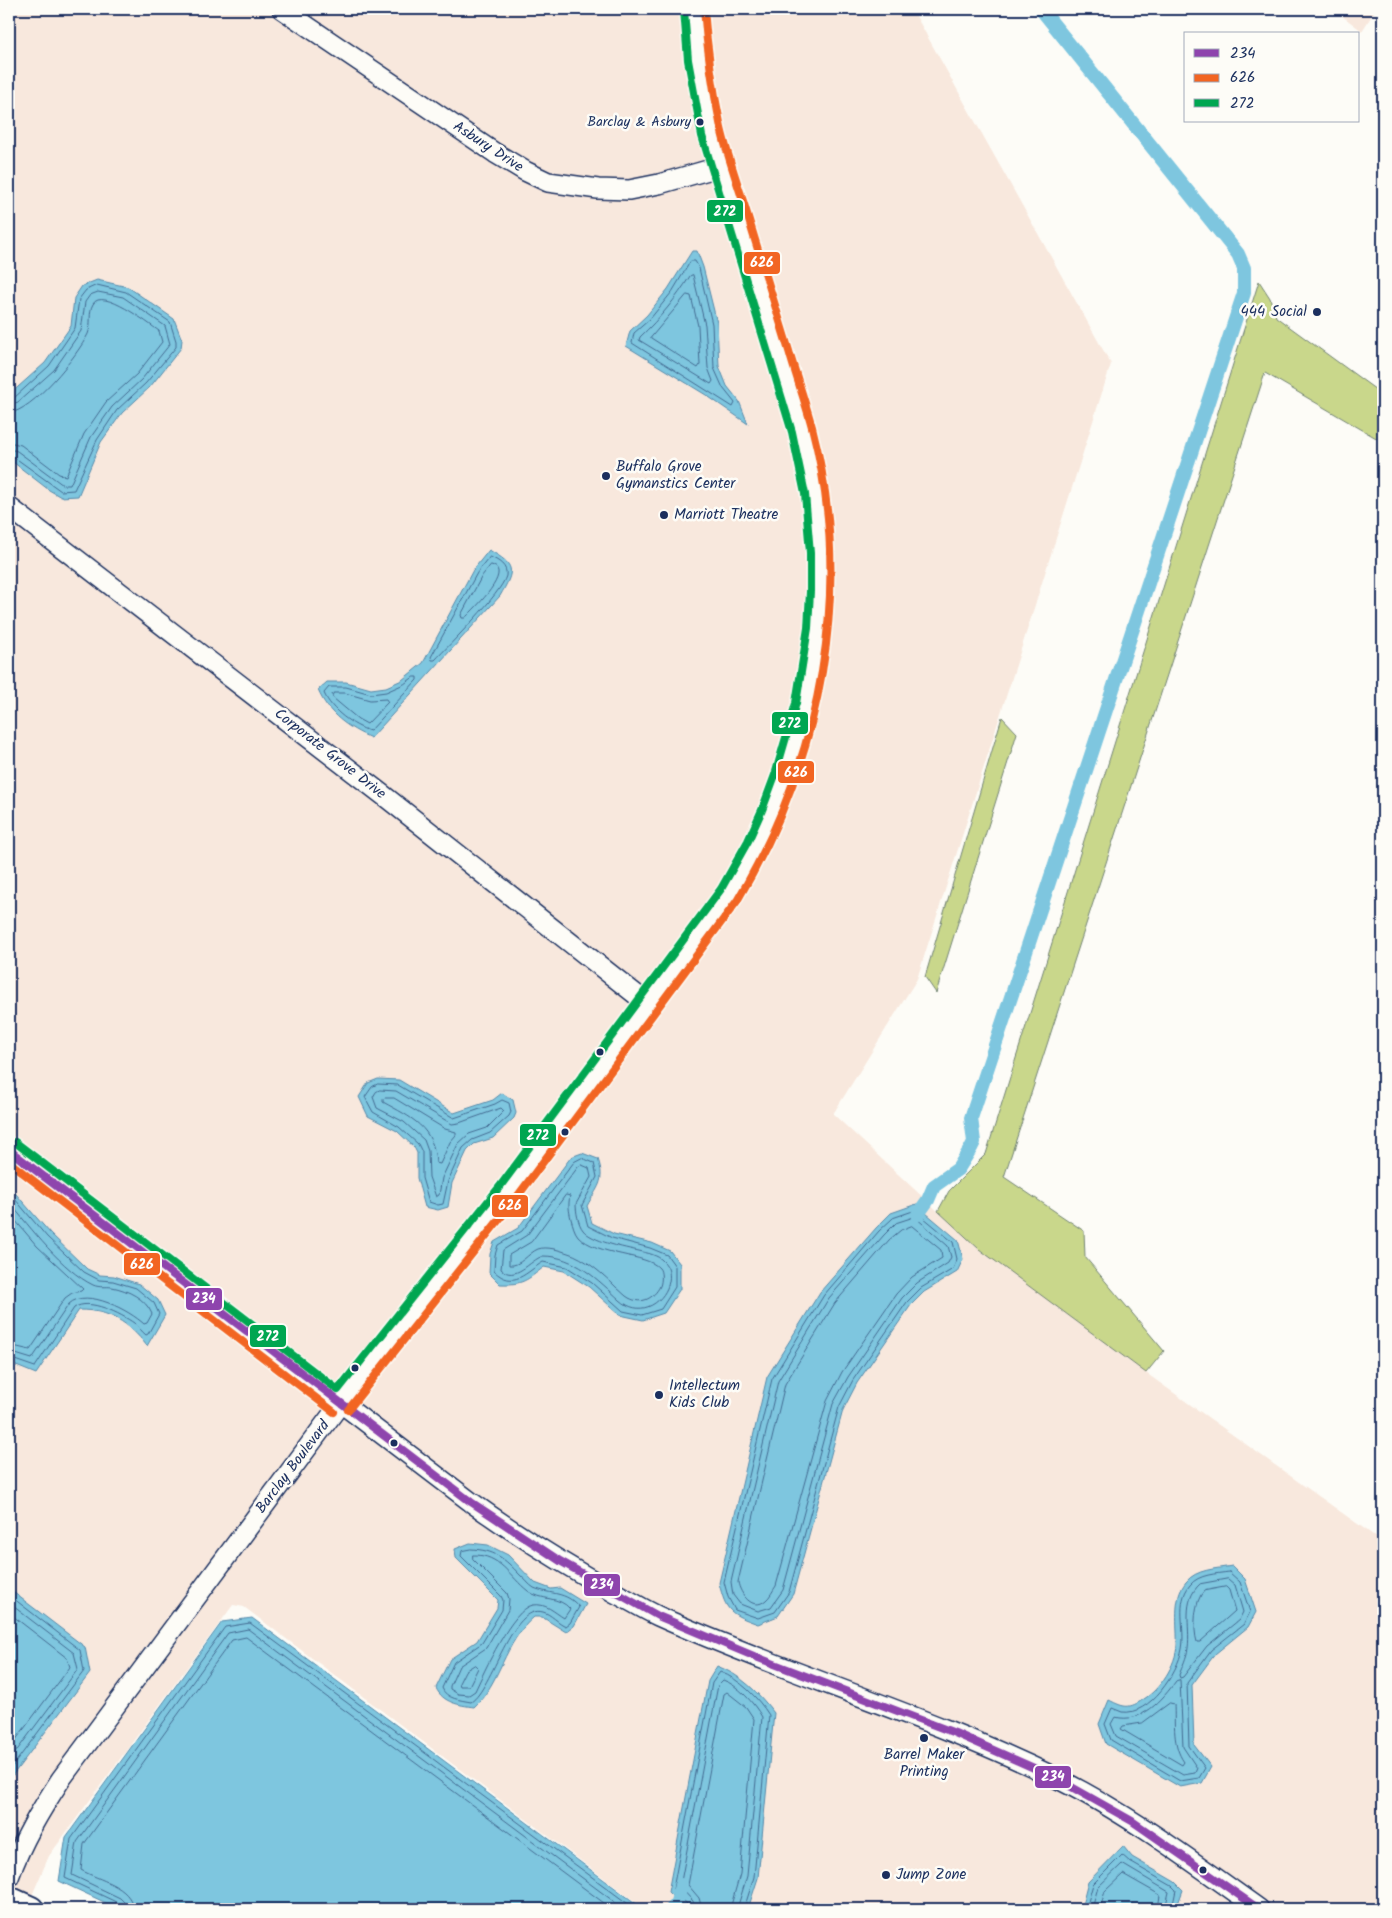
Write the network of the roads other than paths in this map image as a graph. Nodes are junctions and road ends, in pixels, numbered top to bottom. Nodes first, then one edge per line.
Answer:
1 (282, 9) edge
2 (694, 9) edge
3 (722, 166) junction
4 (9, 507) edge
5 (648, 1004) junction
6 (9, 1150) edge
7 (340, 1404) junction
8 (9, 1877) edge
9 (9, 1899) edge
10 (31, 1909) edge
11 (1259, 1909) edge

1 - 3 street, Asbury Drive
2 - 3 street, Barclay Boulevard
3 - 5 street, Barclay Boulevard
4 - 5 street, Corporate Grove Drive
5 - 7 street, Barclay Boulevard
6 - 7 street
7 - 8 street, Barclay Boulevard
7 - 11 street
9 - 10 main road

